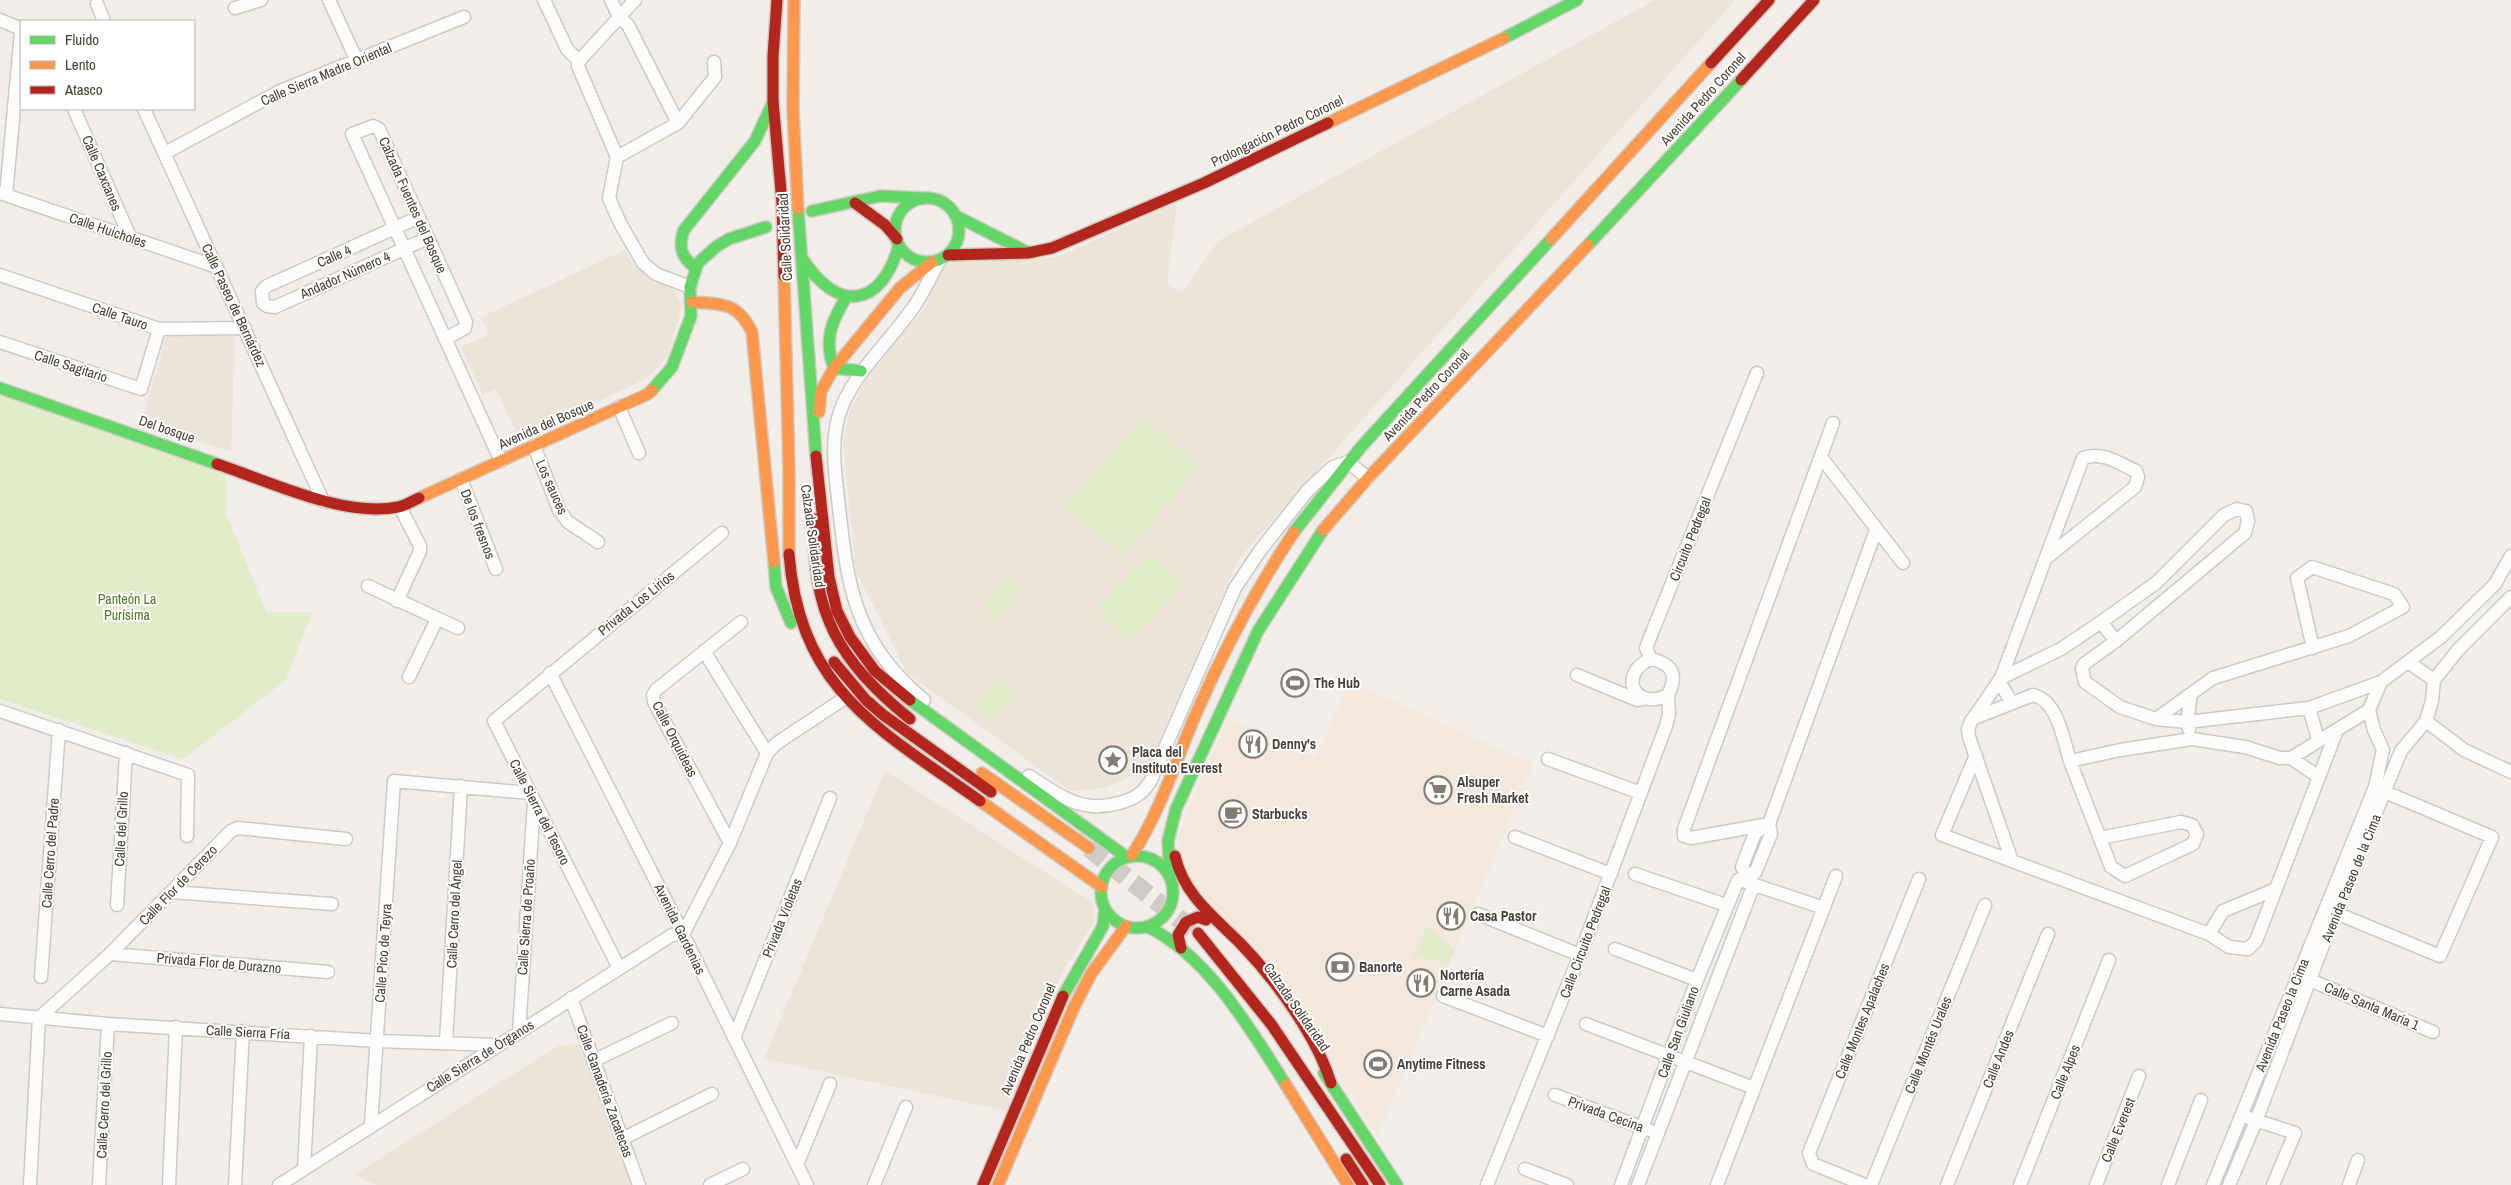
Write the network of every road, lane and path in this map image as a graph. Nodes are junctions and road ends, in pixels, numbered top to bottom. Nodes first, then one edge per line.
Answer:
1 (261, 0) edge
2 (329, 0) edge
3 (544, 0) edge
4 (611, 0) edge
5 (635, 0) edge
6 (777, 0) edge
7 (794, 0) edge
8 (1577, 0) edge
9 (1769, 0) edge
10 (1814, 0) edge
11 (96, 4) dead end
12 (235, 8) dead end
13 (464, 16) dead end
14 (619, 17) junction
15 (0, 20) edge
16 (104, 20) edge
17 (20, 30) edge
18 (20, 40) edge
19 (579, 60) junction
20 (357, 61) junction
21 (714, 62) dead end
22 (773, 101) junction
23 (74, 110) edge
24 (144, 110) edge
25 (678, 123) junction
26 (164, 153) junction
27 (617, 157) junction
28 (3, 194) edge
29 (927, 198) junction
30 (856, 203) junction
31 (812, 211) dead end
32 (956, 216) junction
33 (419, 217) junction
34 (766, 227) dead end
35 (395, 228) junction
36 (130, 237) junction
37 (428, 238) junction
38 (898, 242) junction
39 (404, 249) junction
40 (1028, 253) junction
41 (800, 255) junction
42 (940, 259) junction
43 (217, 267) junction
44 (696, 268) junction
45 (0, 275) edge
46 (690, 288) junction
47 (847, 296) junction
48 (692, 302) junction
49 (263, 303) joint
50 (245, 328) junction
51 (159, 329) junction
52 (445, 339) junction
53 (0, 342) edge
54 (834, 368) junction
55 (861, 371) junction
56 (1757, 374) dead end
57 (0, 388) edge
58 (619, 407) junction
59 (1833, 423) dead end
60 (534, 446) junction
61 (815, 450) junction
62 (640, 453) dead end
63 (1820, 457) junction
64 (501, 461) junction
65 (1348, 462) junction
66 (789, 470) junction
67 (817, 472) junction
68 (1368, 478) junction
69 (461, 479) junction
70 (324, 501) junction
71 (400, 507) junction
72 (1876, 530) junction
73 (722, 533) dead end
74 (598, 542) dead end
75 (2511, 556) edge
76 (2046, 559) junction
77 (1903, 563) dead end
78 (496, 569) dead end
79 (2495, 584) junction
80 (368, 586) dead end
81 (2511, 597) edge
82 (397, 601) junction
83 (437, 619) junction
84 (741, 622) dead end
85 (2101, 622) junction
86 (458, 628) dead end
87 (1233, 633) junction
88 (2116, 642) junction
89 (2313, 648) junction
90 (704, 651) junction
91 (1652, 659) junction
92 (2408, 662) junction
93 (823, 668) junction
94 (550, 673) junction
95 (1577, 675) dead end
96 (409, 676) dead end
97 (2000, 680) junction
98 (2434, 680) junction
99 (2381, 682) junction
100 (1230, 689) junction
101 (2191, 694) junction
102 (1668, 695) junction
103 (845, 698) junction
104 (1643, 698) junction
105 (2012, 703) junction
106 (2309, 708) junction
107 (2369, 710) junction
108 (0, 711) edge
109 (1217, 717) junction
110 (2156, 719) junction
111 (1972, 720) junction
112 (2426, 721) junction
113 (2187, 722) junction
114 (59, 730) junction
115 (2337, 730) junction
116 (2192, 739) junction
117 (2318, 739) junction
118 (2384, 750) junction
119 (2401, 751) junction
120 (126, 753) junction
121 (767, 753) junction
122 (1976, 755) junction
123 (2291, 758) junction
124 (1548, 759) dead end
125 (2070, 761) junction
126 (2511, 772) edge
127 (2319, 777) junction
128 (461, 786) junction
129 (2380, 790) junction
130 (1641, 793) junction
131 (532, 798) junction
132 (830, 798) dead end
133 (1769, 824) junction
134 (1088, 828) junction
135 (187, 836) dead end
136 (1515, 837) dead end
137 (2100, 838) junction
138 (346, 839) dead end
139 (730, 843) junction
140 (1128, 856) junction
141 (1089, 857) junction
142 (2012, 861) junction
143 (1066, 862) junction
144 (1611, 874) junction
145 (1635, 874) dead end
146 (1170, 875) junction
147 (1836, 876) dead end
148 (1919, 879) dead end
149 (1746, 880) junction
150 (1102, 887) junction
151 (1174, 887) junction
152 (2276, 889) junction
153 (172, 892) junction
154 (332, 904) dead end
155 (1985, 904) dead end
156 (117, 905) dead end
157 (1726, 905) junction
158 (1105, 908) junction
159 (1824, 908) junction
160 (2336, 913) junction
161 (1478, 914) dead end
162 (1206, 920) junction
163 (1126, 926) junction
164 (1148, 927) junction
165 (683, 934) junction
166 (2048, 934) dead end
167 (2209, 934) junction
168 (1190, 941) junction
169 (1615, 949) dead end
170 (110, 954) junction
171 (1580, 955) junction
172 (2110, 960) dead end
173 (619, 968) junction
174 (328, 972) dead end
175 (41, 977) dead end
176 (1697, 980) junction
177 (2310, 980) junction
178 (1442, 996) dead end
179 (571, 998) junction
180 (0, 1014) edge
181 (39, 1018) junction
182 (108, 1024) junction
183 (672, 1024) dead end
184 (1586, 1024) dead end
185 (176, 1027) junction
186 (243, 1031) junction
187 (519, 1032) junction
188 (2433, 1032) dead end
189 (312, 1036) junction
190 (1548, 1036) junction
191 (734, 1038) junction
192 (377, 1041) junction
193 (446, 1042) junction
194 (497, 1045) junction
195 (1669, 1056) junction
196 (594, 1060) junction
197 (1684, 1062) junction
198 (2139, 1076) dead end
199 (1331, 1083) junction
200 (830, 1084) dead end
201 (1754, 1088) junction
202 (712, 1094) dead end
203 (1555, 1095) dead end
204 (2201, 1100) dead end
205 (906, 1107) dead end
206 (2242, 1115) junction
207 (2256, 1121) junction
208 (371, 1125) junction
209 (1643, 1128) junction
210 (1656, 1132) junction
211 (622, 1139) junction
212 (2358, 1160) dead end
213 (797, 1165) junction
214 (304, 1169) junction
215 (743, 1169) dead end
216 (1525, 1169) dead end
217 (1390, 1180) edge
218 (30, 1185) edge
219 (99, 1185) edge
220 (168, 1185) edge
221 (235, 1185) edge
222 (279, 1185) edge
223 (639, 1185) edge
224 (710, 1185) edge
225 (807, 1185) edge
226 (874, 1185) edge
227 (983, 1185) edge
228 (998, 1185) edge
229 (1348, 1185) edge
230 (1363, 1185) edge
231 (1380, 1185) edge
232 (1397, 1185) edge
233 (1487, 1185) edge
234 (1568, 1185) edge
235 (1621, 1185) edge
236 (1638, 1185) edge
237 (1717, 1185) edge
238 (1865, 1185) edge
239 (1871, 1185) edge
240 (1947, 1185) edge
241 (2020, 1185) edge
242 (2096, 1185) edge
243 (2168, 1185) edge
244 (2213, 1185) edge
245 (2228, 1185) edge
246 (2273, 1185) edge
247 (2349, 1185) edge

1 - 12 street
2 - 20 street
3 - 19 street
4 - 14 street
5 - 14 street
6 - 22 main road, Calle Solidaridad
7 - 41 main road, Calle Solidaridad
8 - 40 main road, Prolongación Pedro Coronel
9 - 65 main road, Avenida Pedro Coronel
10 - 68 main road, Avenida Pedro Coronel
11 - 16 street
13 - 20 street, Calle Sierra Madre Oriental
14 - 19 street
14 - 25 street
15 - 17 street
18 - 28 street
19 - 27 street
20 - 26 street, Calle Sierra Madre Oriental
21 - 25 street
22 - 44 main road
22 - 66 main road, Calle Solidaridad
23 - 36 street, Calle Caxcanes
24 - 26 street, Calle Paseo de Bernárdez
25 - 27 street
26 - 43 street, Calle Paseo de Bernárdez
27 - 46 street
28 - 36 street, Calle Huicholes
29 - 30 main road
29 - 32 main road
29 - 38 main road
30 - 31 main road
30 - 38 main road
32 - 40 main road
32 - 42 main road
33 - 35 street, Calle 4
33 - 35 street, Calzada Fuentes del Bosque
33 - 37 street, Calzada Fuentes del Bosque
34 - 44 main road
35 - 39 street, Calzada Fuentes del Bosque
35 - 49 street, Calle 4
36 - 43 street, Calle Huicholes
37 - 39 street, Andador Número 4
37 - 52 street, Calzada Fuentes del Bosque
38 - 42 main road
38 - 47 main road
39 - 49 street, Andador Número 4
39 - 52 street, Calzada Fuentes del Bosque
40 - 42 main road, Prolongación Pedro Coronel
41 - 47 main road
41 - 61 main road, Calle Solidaridad
42 - 54 main road
42 - 55 street
43 - 50 street, Calle Paseo de Bernárdez
44 - 46 main road, Avenida del Bosque
45 - 51 street, Calle Tauro
46 - 48 main road, Avenida del Bosque
47 - 54 main road
48 - 58 main road, Avenida del Bosque
48 - 93 main road
50 - 51 street, Calle Tauro
50 - 70 street, Calle Paseo de Bernárdez
51 - 53 street, Calle Sagitario
52 - 64 street, Calzada Fuentes del Bosque
54 - 55 main road
54 - 61 main road
55 - 65 street
56 - 91 street, Circuito Pedregal
57 - 70 main road, Del bosque
58 - 60 main road, Avenida del Bosque
58 - 62 street
59 - 63 street
60 - 64 main road, Avenida del Bosque
60 - 74 street, Los sauces
61 - 67 main road, Calle Solidaridad
63 - 72 street
63 - 133 street
64 - 69 main road, Avenida del Bosque
65 - 68 street
65 - 87 main road, Avenida Pedro Coronel
66 - 93 main road, Calzada Solidaridad
66 - 141 main road, Calzada Solidaridad
67 - 134 main road, Calzada Solidaridad
67 - 141 main road, Calzada Solidaridad
68 - 100 main road, Avenida Pedro Coronel
69 - 71 main road, Avenida del Bosque
69 - 78 street, De los fresnos
70 - 71 main road, Avenida del Bosque
71 - 82 street
72 - 77 street
72 - 133 street
73 - 94 street, Privada Los Lirios
75 - 79 street
76 - 76 street
76 - 97 street
79 - 81 street
79 - 92 street
80 - 82 street
81 - 98 street, Avenida Paseo de la Cima
82 - 83 street
83 - 86 street
83 - 96 street
84 - 90 street, Calle Orquídeas
85 - 88 street
85 - 88 street
85 - 97 street
87 - 100 main road
87 - 140 main road, Avenida Pedro Coronel
88 - 110 street
89 - 89 street
89 - 101 street
90 - 121 street
90 - 139 street, Calle Orquídeas
91 - 102 street
91 - 104 street
92 - 98 street
92 - 99 street
93 - 103 main road, Calzada Solidaridad
94 - 131 street, Calle Sierra del Tesoro
94 - 165 street, Avenida Gardenias
95 - 104 street
97 - 105 street
97 - 111 street
98 - 112 street, Avenida Paseo de la Cima
99 - 106 street
99 - 107 street
100 - 109 main road, Avenida Pedro Coronel
101 - 110 street
101 - 113 street
102 - 104 street
102 - 130 street, Calle Circuito Pedregal
103 - 121 street
103 - 143 main road, Calzada Solidaridad
105 - 111 street
105 - 125 street
106 - 113 street
106 - 117 street
107 - 115 street
107 - 118 street
108 - 114 street
109 - 146 main road, Avenida Pedro Coronel
109 - 199 main road
110 - 113 street
111 - 122 street
112 - 119 street, Avenida Paseo de la Cima
112 - 126 street
113 - 116 street
114 - 120 street
114 - 175 street, Calle Cerro del Padre
115 - 117 street
115 - 127 street
116 - 123 street
116 - 125 street
117 - 123 street
118 - 119 street
118 - 129 street, Avenida Paseo la Cima
119 - 129 street, Avenida Paseo de la Cima
120 - 135 street
120 - 156 street, Calle del Grillo
121 - 139 street
122 - 142 street
122 - 142 street
123 - 127 street
124 - 130 street
125 - 137 street
127 - 152 street
128 - 131 street
128 - 192 street, Calle Pico de Teyra
128 - 193 street, Calle Cerro del Ángel
129 - 160 street, Avenida Paseo de la Cima
129 - 160 street
129 - 206 street, Avenida Paseo la Cima
130 - 144 street, Calle Circuito Pedregal
131 - 173 street, Calle Sierra del Tesoro
131 - 187 street, Calle Sierra de Proaño
132 - 191 street, Privada Violetas
133 - 149 street
134 - 140 main road, Calzada Solidaridad
134 - 141 main road
136 - 144 street
137 - 137 street
138 - 153 street, Calle Flor de Cerezo
139 - 165 street
140 - 146 main road
140 - 150 main road
141 - 143 main road
142 - 167 street
143 - 150 main road, Calzada Solidaridad
144 - 171 street, Calle Circuito Pedregal
145 - 157 street
146 - 151 main road
147 - 159 street
148 - 238 street, Calle Montes Apalaches
149 - 157 street, Calle San Giuliano
149 - 159 street
149 - 197 street, Calle San Giuliano
150 - 158 main road
151 - 162 main road, Calzada Solidaridad
151 - 164 main road
152 - 167 street
152 - 167 street
153 - 154 street
153 - 170 street, Calle Flor de Cerezo
155 - 239 street, Calle Montés Urales
157 - 176 street, Calle San Giuliano
158 - 163 main road
158 - 227 main road, Avenida Pedro Coronel
159 - 201 street
160 - 177 street, Avenida Paseo de la Cima
161 - 171 street
162 - 168 main road
162 - 199 main road, Calzada Solidaridad
163 - 164 main road
163 - 228 main road
164 - 168 main road
165 - 173 street, Calle Sierra de Órganos
165 - 191 street, Avenida Gardenias
166 - 240 street, Calle Andes
168 - 229 main road
168 - 230 main road
168 - 231 main road
169 - 176 street
170 - 174 street, Privada Flor de Durazno
170 - 181 street, Calle Flor de Cerezo
171 - 190 street, Calle Circuito Pedregal
172 - 241 street, Calle Alpes
173 - 179 street, Calle Sierra de Órganos
176 - 195 street, Calle San Giuliano
177 - 188 street, Calle Santa María 1
177 - 207 street, Avenida Paseo de la Cima
178 - 190 street
179 - 187 street, Calle Sierra de Órganos
179 - 196 street, Calle Ganadería Zacatecas
180 - 181 street, Calle Sierra Fría
181 - 182 street, Calle Sierra Fría
181 - 218 street
182 - 185 street, Calle Sierra Fría
182 - 219 street, Calle Cerro del Grillo
183 - 196 street
184 - 195 street
185 - 186 street, Calle Sierra Fría
185 - 220 street
186 - 189 street, Calle Sierra Fría
186 - 221 street
187 - 194 street, Calle Sierra de Órganos
189 - 192 street, Calle Sierra Fría
189 - 214 street
190 - 233 street, Calle Circuito Pedregal
191 - 213 street, Avenida Gardenias
192 - 193 street, Calle Sierra Fría
192 - 208 street, Calle Pico de Teyra
193 - 194 street, Calle Sierra Fría
194 - 208 street, Calle Sierra de Órganos
195 - 197 street
195 - 209 street, Calle San Giuliano
196 - 211 street, Calle Ganadería Zacatecas
197 - 201 street
197 - 210 street, Calle San Giuliano
198 - 242 street, Calle Everest
199 - 217 main road, Calzada Solidaridad
200 - 213 street
201 - 237 street
202 - 211 street
203 - 209 street, Privada Cecina
204 - 243 street
205 - 226 street
206 - 207 street
206 - 244 street, Avenida Paseo la Cima
207 - 245 street, Avenida Paseo de la Cima
207 - 246 street
208 - 214 street, Calle Sierra de Órganos
209 - 210 street, Privada Cecina
209 - 235 street, Calle San Giuliano
210 - 236 street, Calle San Giuliano
211 - 223 street, Calle Ganadería Zacatecas
212 - 247 street
213 - 225 street, Avenida Gardenias
214 - 222 street, Calle Sierra de Órganos
215 - 224 street
216 - 234 street
217 - 232 main road, Calzada Solidaridad

